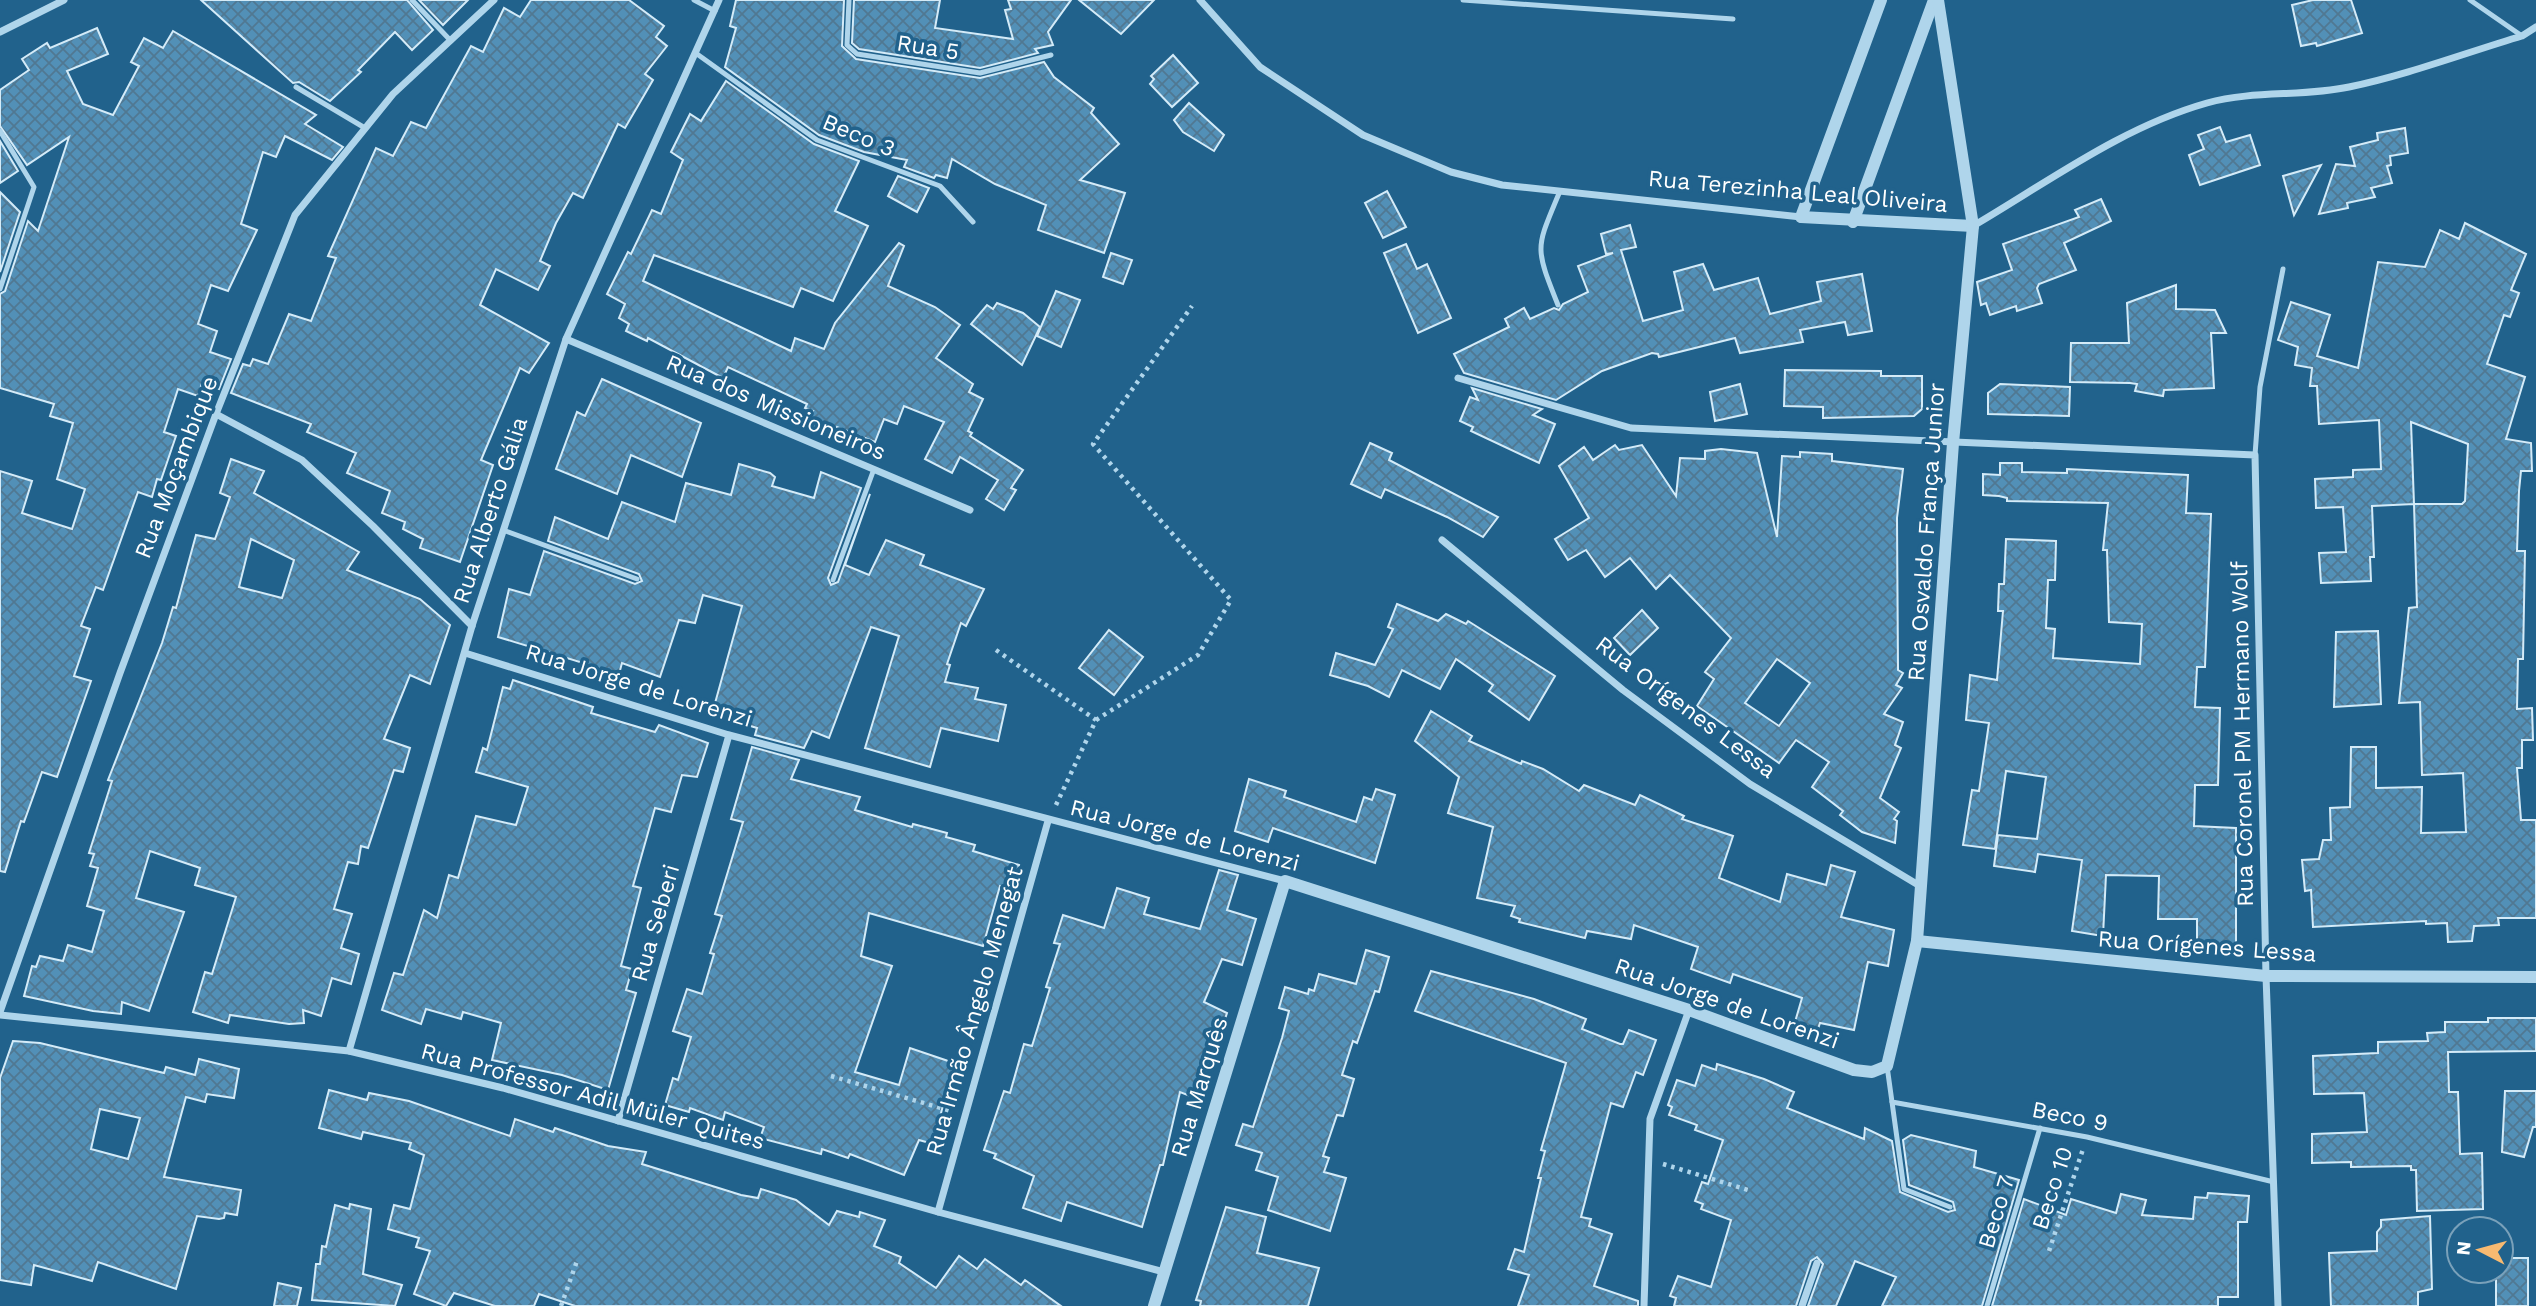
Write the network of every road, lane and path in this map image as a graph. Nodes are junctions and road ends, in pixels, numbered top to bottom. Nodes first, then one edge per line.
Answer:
1 (65, 0) edge
2 (412, 0) edge
3 (494, 0) edge
4 (694, 0) edge
5 (719, 0) edge
6 (849, 0) edge
7 (1200, 0) edge
8 (1463, 0) edge
9 (1881, 0) edge
10 (1936, 0) edge
11 (2470, 0) edge
12 (715, 12) junction
13 (1732, 19) dead end
14 (2536, 27) edge
15 (0, 32) edge
16 (2522, 36) junction
17 (452, 41) junction
18 (697, 54) junction
19 (1051, 55) dead end
20 (296, 87) dead end
21 (365, 128) junction
22 (0, 131) edge
23 (1560, 191) junction
24 (1801, 217) junction
25 (973, 222) dead end
26 (1853, 222) junction
27 (1973, 226) junction
28 (2283, 269) dead end
29 (0, 289) edge
30 (1558, 305) dead end
31 (1192, 306) dead end
32 (566, 339) junction
33 (1458, 378) dead end
34 (216, 414) junction
35 (1953, 443) junction
36 (2255, 455) junction
37 (874, 469) junction
38 (970, 510) dead end
39 (503, 530) junction
40 (1442, 540) dead end
41 (638, 579) dead end
42 (833, 580) dead end
43 (472, 626) junction
44 (996, 650) dead end
45 (465, 653) junction
46 (1096, 720) junction
47 (729, 735) junction
48 (1048, 821) junction
49 (1285, 881) junction
50 (1920, 886) junction
51 (1917, 941) junction
52 (2266, 976) junction
53 (2536, 977) edge
54 (1689, 1010) junction
55 (0, 1014) edge
56 (349, 1051) junction
57 (1887, 1066) junction
58 (831, 1076) dead end
59 (1892, 1102) junction
60 (965, 1115) junction
61 (618, 1121) junction
62 (2040, 1128) junction
63 (2087, 1137) junction
64 (1649, 1159) junction
65 (2274, 1182) junction
66 (1748, 1190) dead end
67 (1950, 1207) dead end
68 (937, 1212) junction
69 (2049, 1251) dead end
70 (579, 1258) dead end
71 (1817, 1263) dead end
72 (1164, 1272) junction
73 (561, 1306) edge
74 (1154, 1306) edge
75 (1644, 1306) edge
76 (1801, 1306) edge
77 (1987, 1306) edge
78 (2278, 1306) edge

1 - 15 street
2 - 17 lane
3 - 17 street, Rua Moçambique
4 - 12 lane
5 - 12 street, Rua Alberto Gália
6 - 19 lane, Rua 5
7 - 23 street, Rua Terezinha Leal Oliveira
8 - 13 lane
9 - 24 street
10 - 26 street
10 - 27 street, Rua Osvaldo França Junior
11 - 16 lane
12 - 18 street, Rua Alberto Gália
14 - 16 street, Rua Terezinha Leal Oliveira
16 - 27 street, Rua Terezinha Leal Oliveira
17 - 21 street, Rua Moçambique
18 - 25 lane, Beco 3
18 - 32 street, Rua Alberto Gália
20 - 21 lane
21 - 34 street, Rua Moçambique
22 - 29 lane
23 - 24 street, Rua Terezinha Leal Oliveira
23 - 30 lane
24 - 26 street, Rua Terezinha Leal Oliveira
26 - 27 street, Rua Terezinha Leal Oliveira
27 - 35 street, Rua Osvaldo França Junior
28 - 36 lane
31 - 46 path
32 - 37 street, Rua dos Missioneiros
32 - 39 street, Rua Alberto Gália
33 - 35 street
34 - 43 street
34 - 55 street, Rua Moçambique
35 - 36 street
35 - 50 street, Rua Osvaldo França Junior
36 - 52 street, Rua Coronel PM Hermano Wolf
37 - 38 street, Rua dos Missioneiros
37 - 42 lane
39 - 41 lane
39 - 43 street, Rua Alberto Gália
40 - 50 street, Rua Orígenes Lessa
43 - 45 street, Rua Alberto Gália
44 - 46 path
45 - 47 street, Rua Jorge de Lorenzi
45 - 56 street, Rua Alberto Gália
46 - 48 path
47 - 48 street, Rua Jorge de Lorenzi
47 - 61 street, Rua Seberi
48 - 49 street, Rua Jorge de Lorenzi
48 - 60 street, Rua Irmão Ângelo Menegat
49 - 54 street, Rua Jorge de Lorenzi
49 - 72 street, Rua Marquês
50 - 51 street, Rua Osvaldo França Junior
51 - 52 street, Rua Orígenes Lessa
51 - 57 street, Rua Osvaldo França Junior
52 - 53 street, Rua Orígenes Lessa
52 - 65 street, Rua Coronel PM Hermano Wolf
54 - 57 street, Rua Jorge de Lorenzi
54 - 64 street
55 - 56 street, Rua Professor Adil Müler Quites
56 - 61 street, Rua Professor Adil Müler Quites
57 - 59 lane
58 - 60 path
59 - 62 lane, Beco 9
59 - 67 lane
60 - 68 street, Rua Irmão Ângelo Menegat
61 - 68 street, Rua Professor Adil Müler Quites
62 - 63 lane, Beco 9
62 - 77 lane, Beco 7
63 - 65 lane, Beco 9
63 - 69 path, Beco 10
64 - 66 path
64 - 75 street
65 - 78 street, Rua Coronel PM Hermano Wolf
68 - 72 street, Rua Professor Adil Müler Quites
70 - 73 path
71 - 76 street
72 - 74 street, Rua Marquês

